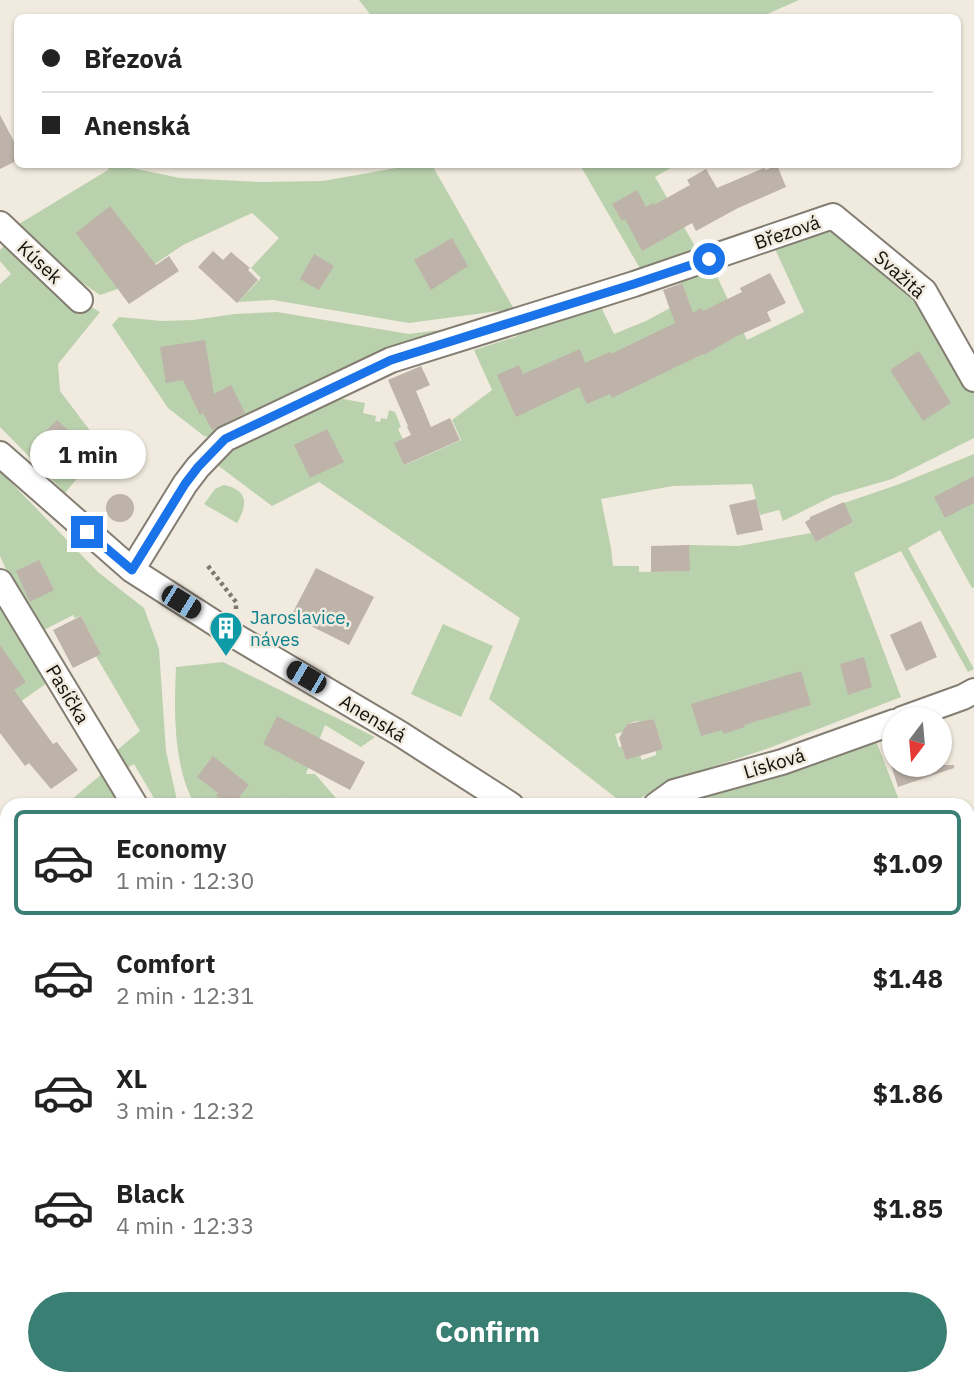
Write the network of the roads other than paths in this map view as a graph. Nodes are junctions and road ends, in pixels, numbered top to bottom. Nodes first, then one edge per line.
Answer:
1 (832, 216) joint
2 (0, 224) edge
3 (80, 300) dead end
4 (974, 379) edge
5 (0, 454) edge
6 (132, 570) junction
7 (0, 582) edge
8 (974, 691) edge
9 (936, 707) edge
10 (882, 726) edge
11 (131, 798) edge
12 (500, 798) edge
13 (666, 798) edge

1 - 4 street, Svažitá
1 - 6 street, Březová
2 - 3 street, Kúsek
5 - 6 street, Anenská
6 - 12 street, Anenská
7 - 11 street, Pasíčka
8 - 9 street
10 - 13 street, Lísková

